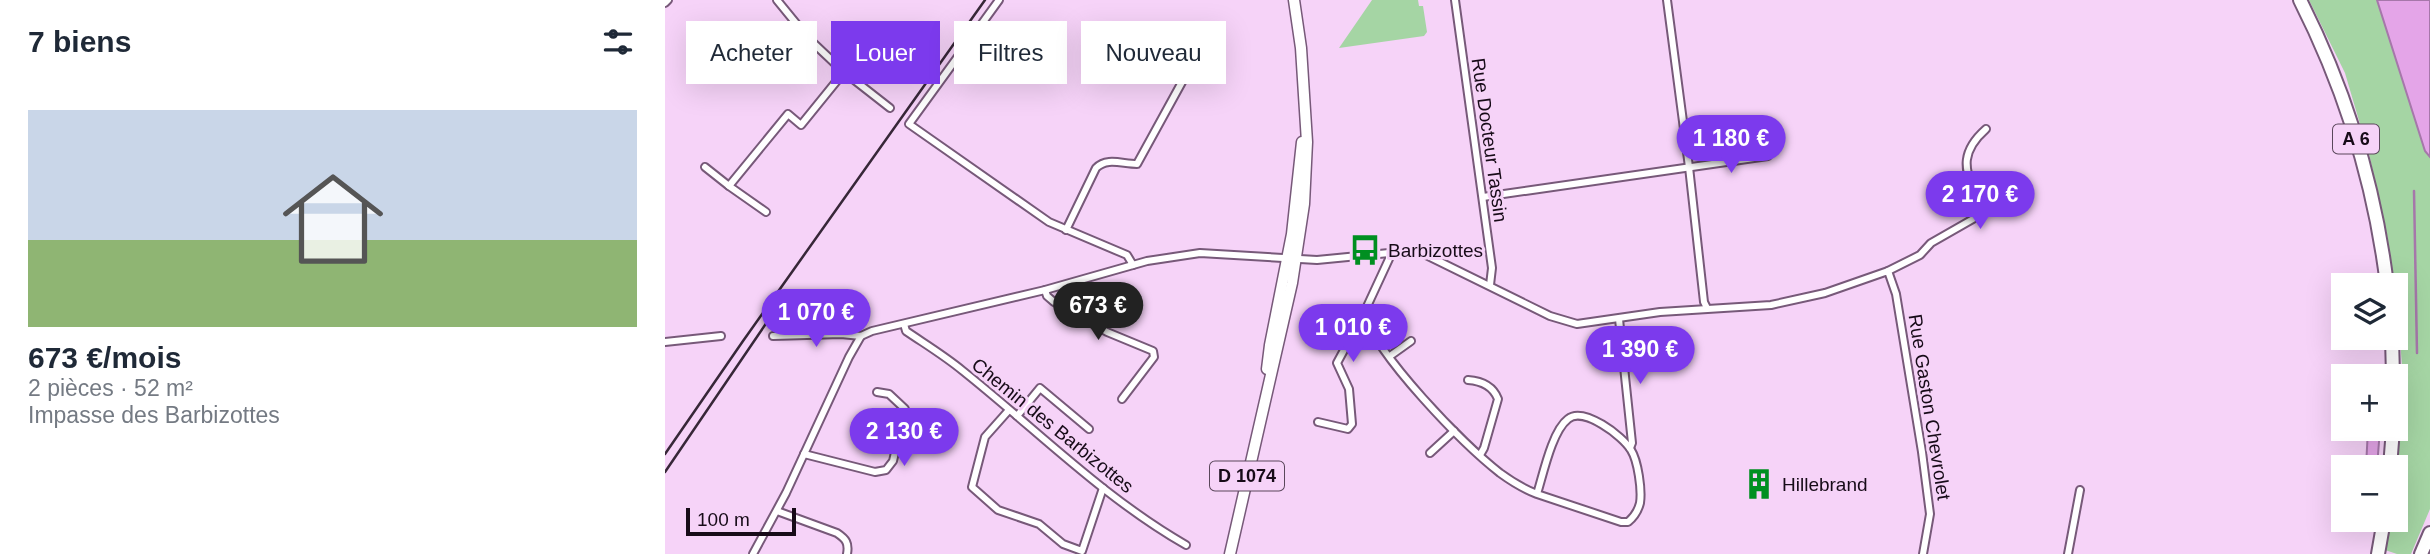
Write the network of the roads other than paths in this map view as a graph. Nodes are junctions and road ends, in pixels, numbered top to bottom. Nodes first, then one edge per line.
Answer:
1 (777, 0) edge
2 (999, 0) edge
3 (1294, 0) edge
4 (1455, 0) edge
5 (1667, 0) edge
6 (2300, 0) edge
7 (831, 60) edge
8 (834, 84) edge
9 (859, 84) edge
10 (1181, 84) edge
11 (890, 108) dead end
12 (1986, 129) dead end
13 (1768, 156) dead end
14 (705, 167) dead end
15 (1689, 167) junction
16 (729, 186) junction
17 (1483, 197) junction
18 (766, 212) dead end
19 (1066, 230) junction
20 (1389, 253) junction
21 (1292, 259) junction
22 (1133, 265) junction
23 (1885, 272) junction
24 (2385, 273) edge
25 (1490, 285) junction
26 (1045, 290) junction
27 (1707, 309) junction
28 (1364, 313) junction
29 (1619, 319) junction
30 (904, 324) junction
31 (721, 336) dead end
32 (773, 336) dead end
33 (861, 336) junction
34 (1411, 341) dead end
35 (665, 342) edge
36 (1390, 356) junction
37 (1468, 380) dead end
38 (877, 392) dead end
39 (1122, 399) dead end
40 (1009, 410) junction
41 (1017, 416) junction
42 (1318, 422) dead end
43 (1089, 429) dead end
44 (1454, 431) junction
45 (1630, 448) junction
46 (1430, 453) dead end
47 (804, 454) junction
48 (1480, 455) junction
49 (1103, 488) junction
50 (2080, 490) dead end
51 (1537, 494) junction
52 (777, 511) junction
53 (2382, 532) edge
54 (2430, 533) edge
55 (1186, 545) dead end
56 (1085, 553) edge
57 (753, 554) edge
58 (847, 554) edge
59 (1230, 554) edge
60 (1923, 554) edge
61 (2068, 554) edge
62 (2378, 554) edge
63 (2421, 554) edge

1 - 7 street
2 - 19 street
3 - 21 main road, D 1074
4 - 17 street, Rue Docteur Tassin
5 - 15 street
6 - 24 highway, A 6
8 - 16 street
9 - 11 street
10 - 19 street
12 - 23 street
13 - 15 street
14 - 16 street
15 - 17 street
15 - 27 street
16 - 18 street
17 - 25 street, Rue Docteur Tassin
19 - 22 street
20 - 21 street
20 - 25 street
20 - 28 street
21 - 22 street
21 - 59 main road, D 1074
22 - 26 street
23 - 27 street
23 - 60 street, Rue Gaston Chevrolet
25 - 29 street
26 - 30 street
26 - 39 street
27 - 29 street
28 - 36 street
28 - 42 street
29 - 45 street
30 - 33 street
30 - 40 street, Chemin des Barbizottes
31 - 35 street
32 - 33 street
33 - 47 street
34 - 36 street
36 - 44 street
37 - 48 street
38 - 47 street
40 - 41 street, Chemin des Barbizottes
40 - 56 street
41 - 43 street
41 - 49 street, Chemin des Barbizottes
44 - 46 street
44 - 48 street
45 - 51 street
45 - 51 street
47 - 52 street
48 - 51 street
49 - 55 street, Chemin des Barbizottes
49 - 56 street
50 - 61 street
52 - 57 street
52 - 58 street
53 - 62 highway
54 - 63 highway

